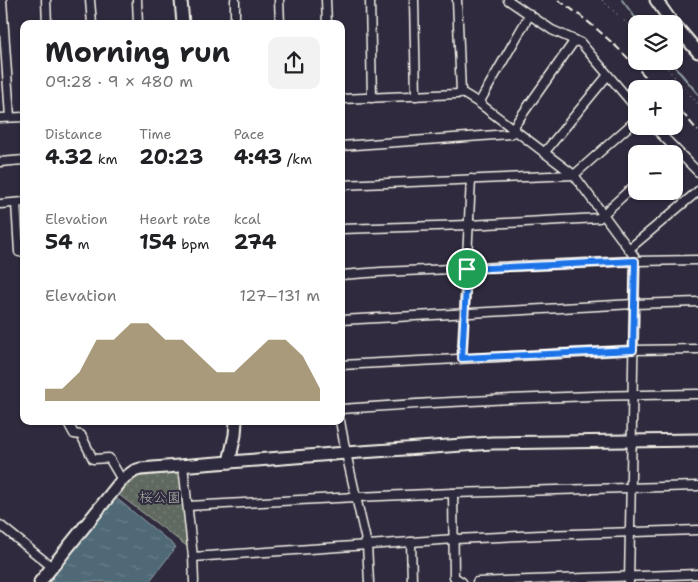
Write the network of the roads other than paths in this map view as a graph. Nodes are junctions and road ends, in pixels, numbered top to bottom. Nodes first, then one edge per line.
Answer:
1 (2, 0) edge
2 (46, 0) edge
3 (90, 0) edge
4 (137, 0) edge
5 (181, 0) edge
6 (235, 0) edge
7 (279, 0) edge
8 (326, 0) edge
9 (370, 0) edge
10 (414, 0) edge
11 (457, 0) edge
12 (508, 0) edge
13 (656, 0) edge
14 (530, 14) junction
15 (667, 15) edge
16 (47, 20) edge
17 (92, 20) edge
18 (138, 20) edge
19 (183, 20) edge
20 (235, 20) edge
21 (280, 20) edge
22 (327, 20) edge
23 (683, 34) edge
24 (575, 40) junction
25 (698, 52) edge
26 (608, 75) junction
27 (461, 92) junction
28 (416, 96) junction
29 (372, 98) junction
30 (345, 99) edge
31 (628, 99) edge
32 (479, 103) junction
33 (20, 116) edge
34 (10, 117) junction
35 (0, 118) edge
36 (628, 127) edge
37 (514, 130) junction
38 (660, 135) edge
39 (668, 145) edge
40 (345, 146) edge
41 (544, 153) junction
42 (20, 160) edge
43 (683, 160) edge
44 (0, 162) edge
45 (698, 172) edge
46 (574, 175) junction
47 (471, 179) junction
48 (345, 185) edge
49 (628, 191) edge
50 (698, 191) edge
51 (20, 203) edge
52 (0, 204) edge
53 (603, 214) junction
54 (468, 225) junction
55 (345, 229) edge
56 (629, 249) junction
57 (19, 252) dead end
58 (698, 260) edge
59 (635, 261) junction
60 (467, 269) junction
61 (345, 275) edge
62 (698, 302) edge
63 (634, 304) junction
64 (465, 313) junction
65 (345, 320) edge
66 (698, 349) edge
67 (633, 350) junction
68 (462, 358) junction
69 (345, 365) edge
70 (698, 394) edge
71 (633, 395) junction
72 (345, 409) edge
73 (69, 425) edge
74 (236, 425) edge
75 (341, 425) edge
76 (698, 440) edge
77 (632, 441) junction
78 (346, 453) junction
79 (229, 462) junction
80 (183, 465) junction
81 (122, 480) junction
82 (698, 486) edge
83 (631, 487) junction
84 (454, 493) junction
85 (356, 497) junction
86 (188, 506) junction
87 (0, 525) edge
88 (698, 530) edge
89 (630, 532) junction
90 (455, 539) junction
91 (411, 542) junction
92 (367, 546) junction
93 (193, 557) junction
94 (52, 567) junction
95 (698, 574) edge
96 (629, 579) edge
97 (40, 582) edge
98 (194, 582) edge
99 (369, 582) edge
100 (412, 582) edge
101 (462, 582) edge
102 (476, 582) edge

1 - 34 street
2 - 16 street
3 - 17 street
4 - 18 street
5 - 19 street
6 - 20 street
7 - 21 street
8 - 22 street
9 - 29 street
10 - 28 street
11 - 27 street
12 - 14 street
13 - 15 street
14 - 24 street
14 - 32 street
23 - 25 street
24 - 26 street
24 - 37 street
26 - 31 street
26 - 41 street
27 - 28 street
27 - 32 street
28 - 29 street
29 - 30 street
32 - 37 street
33 - 34 street
34 - 35 street
36 - 46 street
37 - 40 street
37 - 41 street
38 - 39 street
41 - 46 street
42 - 44 street
43 - 45 street
46 - 47 street
46 - 53 street
47 - 48 street
47 - 54 street
49 - 53 street
50 - 56 street
51 - 52 street
51 - 57 street
53 - 54 street
53 - 56 street
54 - 55 street
54 - 60 street
56 - 59 street
58 - 59 street
59 - 60 street
59 - 63 street
60 - 61 street
60 - 64 street
62 - 63 street
63 - 64 street
63 - 67 street
64 - 65 street
64 - 68 street
66 - 67 street
67 - 68 street
67 - 71 street
68 - 69 street
70 - 71 street
71 - 72 street
71 - 77 street
73 - 81 street
74 - 79 street
75 - 78 street
76 - 77 street
77 - 78 street
77 - 83 street
78 - 79 street
78 - 85 street
79 - 80 street
80 - 81 street
80 - 86 street
81 - 94 street
82 - 83 street
83 - 84 street
83 - 89 street
84 - 85 street
84 - 90 street
85 - 86 street
85 - 92 street
86 - 93 street
87 - 94 street
88 - 89 street
89 - 90 street
89 - 96 street
90 - 91 street
90 - 101 street
91 - 92 street
91 - 100 street
92 - 93 street
92 - 99 street
93 - 98 street
94 - 97 street
95 - 96 street
96 - 102 street

